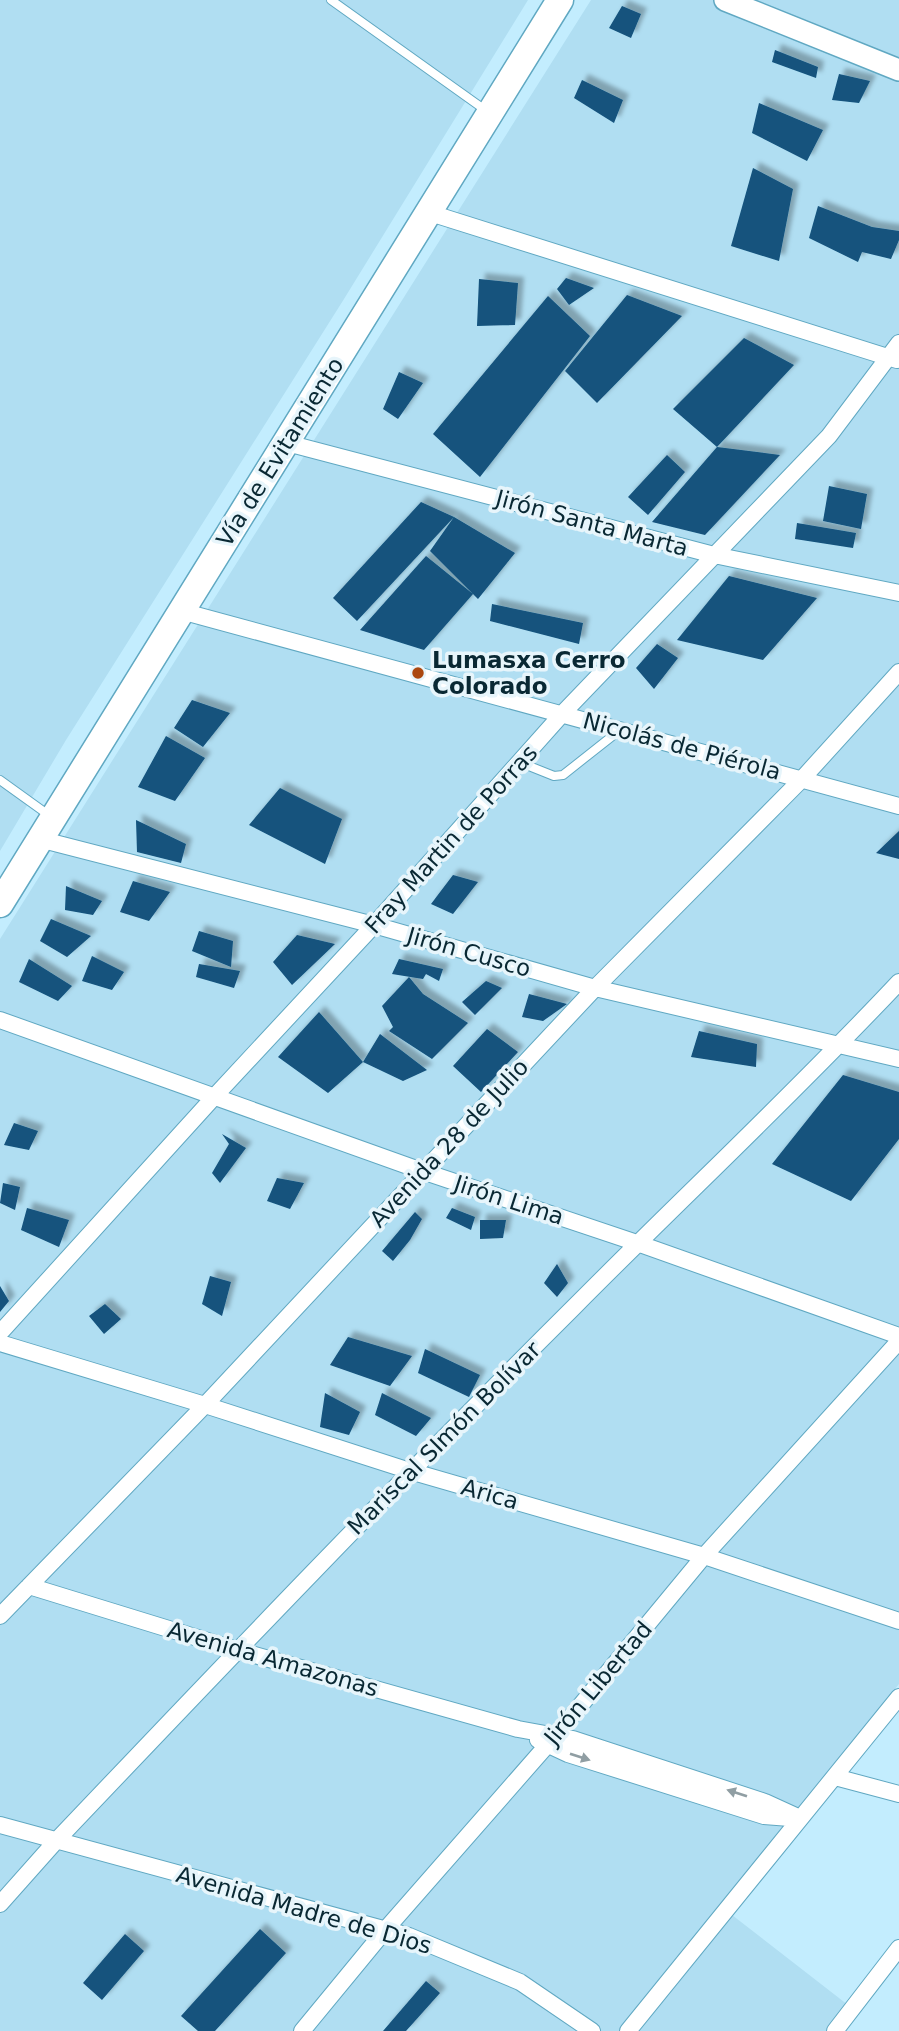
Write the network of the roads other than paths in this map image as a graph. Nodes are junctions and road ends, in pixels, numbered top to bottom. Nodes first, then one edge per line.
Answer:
1 (331, 0) edge
2 (560, 0) edge
3 (725, 0) edge
4 (899, 70) edge
5 (490, 113) junction
6 (428, 212) junction
7 (899, 343) edge
8 (894, 360) edge
9 (287, 443) junction
10 (714, 555) junction
11 (899, 593) edge
12 (181, 611) junction
13 (899, 672) edge
14 (563, 713) junction
15 (621, 729) junction
16 (520, 762) junction
17 (802, 779) junction
18 (0, 780) edge
19 (899, 806) edge
20 (46, 829) junction
21 (0, 904) edge
22 (374, 925) junction
23 (899, 982) edge
24 (595, 988) junction
25 (0, 1020) edge
26 (840, 1044) junction
27 (899, 1059) edge
28 (214, 1097) junction
29 (422, 1171) junction
30 (638, 1243) junction
31 (0, 1333) edge
32 (899, 1338) edge
33 (0, 1343) edge
34 (205, 1405) junction
35 (410, 1471) junction
36 (704, 1556) junction
37 (29, 1587) junction
38 (0, 1616) edge
39 (899, 1621) edge
40 (237, 1650) junction
41 (899, 1697) edge
42 (551, 1740) junction
43 (835, 1777) junction
44 (899, 1794) edge
45 (800, 1818) junction
46 (0, 1825) edge
47 (56, 1841) junction
48 (0, 1904) edge
49 (386, 1929) junction
50 (899, 1948) edge
51 (840, 2029) edge
52 (302, 2031) edge
53 (592, 2031) edge
54 (628, 2031) edge

1 - 5 lane
2 - 5 highway, Vía de Evitamiento
3 - 4 street
5 - 6 highway, Vía de Evitamiento
6 - 8 street
6 - 9 highway, Vía de Evitamiento
7 - 8 street, Fray Martin de Porras
8 - 10 street, Fray Martin de Porras
9 - 10 street, Jirón Santa Marta
9 - 12 highway, Vía de Evitamiento
10 - 11 street, Jirón Santa Marta
10 - 14 street, Fray Martin de Porras
12 - 14 street, Nicolás de Piérola
12 - 20 highway, Vía de Evitamiento
13 - 17 street, Avenida 28 de Julio
14 - 15 street, Nicolás de Piérola
14 - 16 street, Fray Martin de Porras
15 - 16 lane
15 - 17 street, Nicolás de Piérola
16 - 22 street, Fray Martin de Porras
17 - 19 street, Nicolás de Piérola
17 - 24 street, Avenida 28 de Julio
18 - 20 lane
20 - 21 highway, Vía de Evitamiento
20 - 22 street, Jirón Cusco
22 - 24 street, Jirón Cusco
22 - 28 street, Fray Martin de Porras
23 - 26 street, Mariscal SImón Bolívar
24 - 26 street, Jirón Cusco
24 - 29 street, Avenida 28 de Julio
25 - 28 street, Jirón Lima
26 - 27 street, Jirón Cusco
26 - 30 street, Mariscal SImón Bolívar
28 - 29 street, Jirón Lima
28 - 31 street, Fray Martin de Porras
29 - 30 street, Jirón Lima
29 - 34 street, Avenida 28 de Julio
30 - 32 street, Jirón Lima
30 - 35 street, Mariscal SImón Bolívar
32 - 36 street, Jirón Libertad
33 - 34 street, Arica
34 - 35 street, Arica
34 - 37 street, Avenida 28 de Julio
35 - 36 street, Arica
35 - 40 street, Mariscal SImón Bolívar
36 - 39 street, Arica
36 - 42 street, Jirón Libertad
37 - 38 street, Avenida 28 de Julio
37 - 40 street, Avenida Amazonas
40 - 42 street, Avenida Amazonas
40 - 47 street, Mariscal SImón Bolívar
41 - 43 street
42 - 45 street, Avenida Amazonas
42 - 49 street, Jirón Libertad
43 - 44 street
43 - 45 street
45 - 54 street
46 - 47 street, Avenida Madre de Dios
47 - 48 street, Mariscal SImón Bolívar
47 - 49 street, Avenida Madre de Dios
49 - 52 street, Jirón Libertad
49 - 53 street, Avenida Madre de Dios
50 - 51 street

